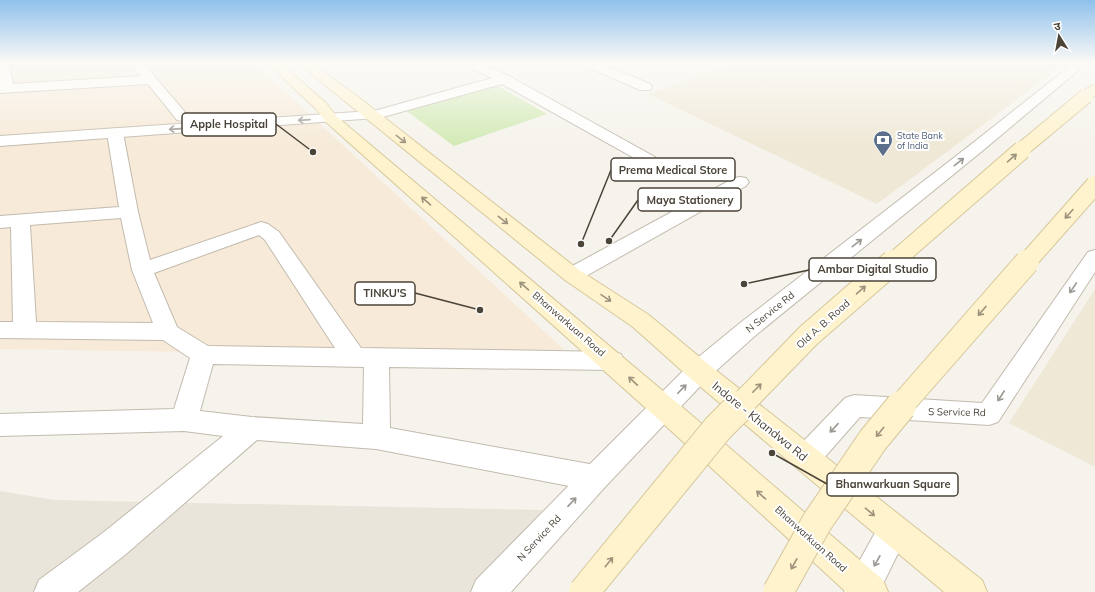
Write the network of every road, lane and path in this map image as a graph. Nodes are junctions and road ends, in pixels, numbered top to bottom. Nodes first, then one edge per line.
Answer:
1 (158, 91) edge
2 (302, 91) edge
3 (341, 91) edge
4 (463, 91) edge
5 (525, 91) edge
6 (1047, 91) edge
7 (1090, 93) edge
8 (357, 103) junction
9 (326, 113) junction
10 (372, 116) junction
11 (182, 117) junction
12 (0, 131) edge
13 (115, 133) junction
14 (0, 141) edge
15 (649, 160) dead end
16 (740, 182) dead end
17 (1095, 186) edge
18 (129, 212) junction
19 (10, 222) edge
20 (1095, 256) edge
21 (142, 270) junction
22 (572, 275) junction
23 (0, 330) edge
24 (25, 330) junction
25 (168, 332) junction
26 (203, 356) junction
27 (366, 358) junction
28 (612, 361) junction
29 (700, 371) junction
30 (663, 409) junction
31 (184, 420) junction
32 (0, 425) edge
33 (252, 428) junction
34 (376, 437) junction
35 (806, 458) junction
36 (595, 478) junction
37 (894, 531) junction
38 (865, 590) edge
39 (52, 592) edge
40 (488, 592) edge
41 (584, 592) edge
42 (778, 592) edge
43 (970, 592) edge

1 - 11 street
2 - 9 main road, Bhanwarkuan Road
3 - 8 main road
4 - 10 street
5 - 15 street
29 -> 6 street, N Service Rd
41 -> 7 main road, Old A. B. Road, bridge
8 - 9 street
8 - 10 main road
9 - 10 street
9 - 11 street
9 -> 13 street
28 -> 9 main road, Bhanwarkuan Road
10 -> 22 main road
11 - 12 street
13 - 14 street
13 - 18 street
16 - 22 street
17 -> 42 main road, bridge
18 - 19 street
18 - 21 street
19 - 24 street
20 -> 35 street, S Service Rd
21 - 25 street
21 - 27 street
22 -> 29 main road
23 - 24 street
24 - 25 street
25 - 26 street
26 - 27 street
26 - 31 street
27 - 28 street
27 - 34 street
30 -> 28 main road, Bhanwarkuan Road
30 -> 29 street, N Service Rd
29 - 35 main road, Indore - Khandwa Rd
30 - 36 street, N Service Rd
38 -> 30 main road, Bhanwarkuan Road
31 - 32 street
31 - 33 street
33 - 34 street
33 - 39 street
34 - 36 street
35 -> 37 main road, Indore - Khandwa Rd
40 -> 36 street, N Service Rd
37 -> 38 street
37 - 43 main road, Indore - Khandwa Rd

